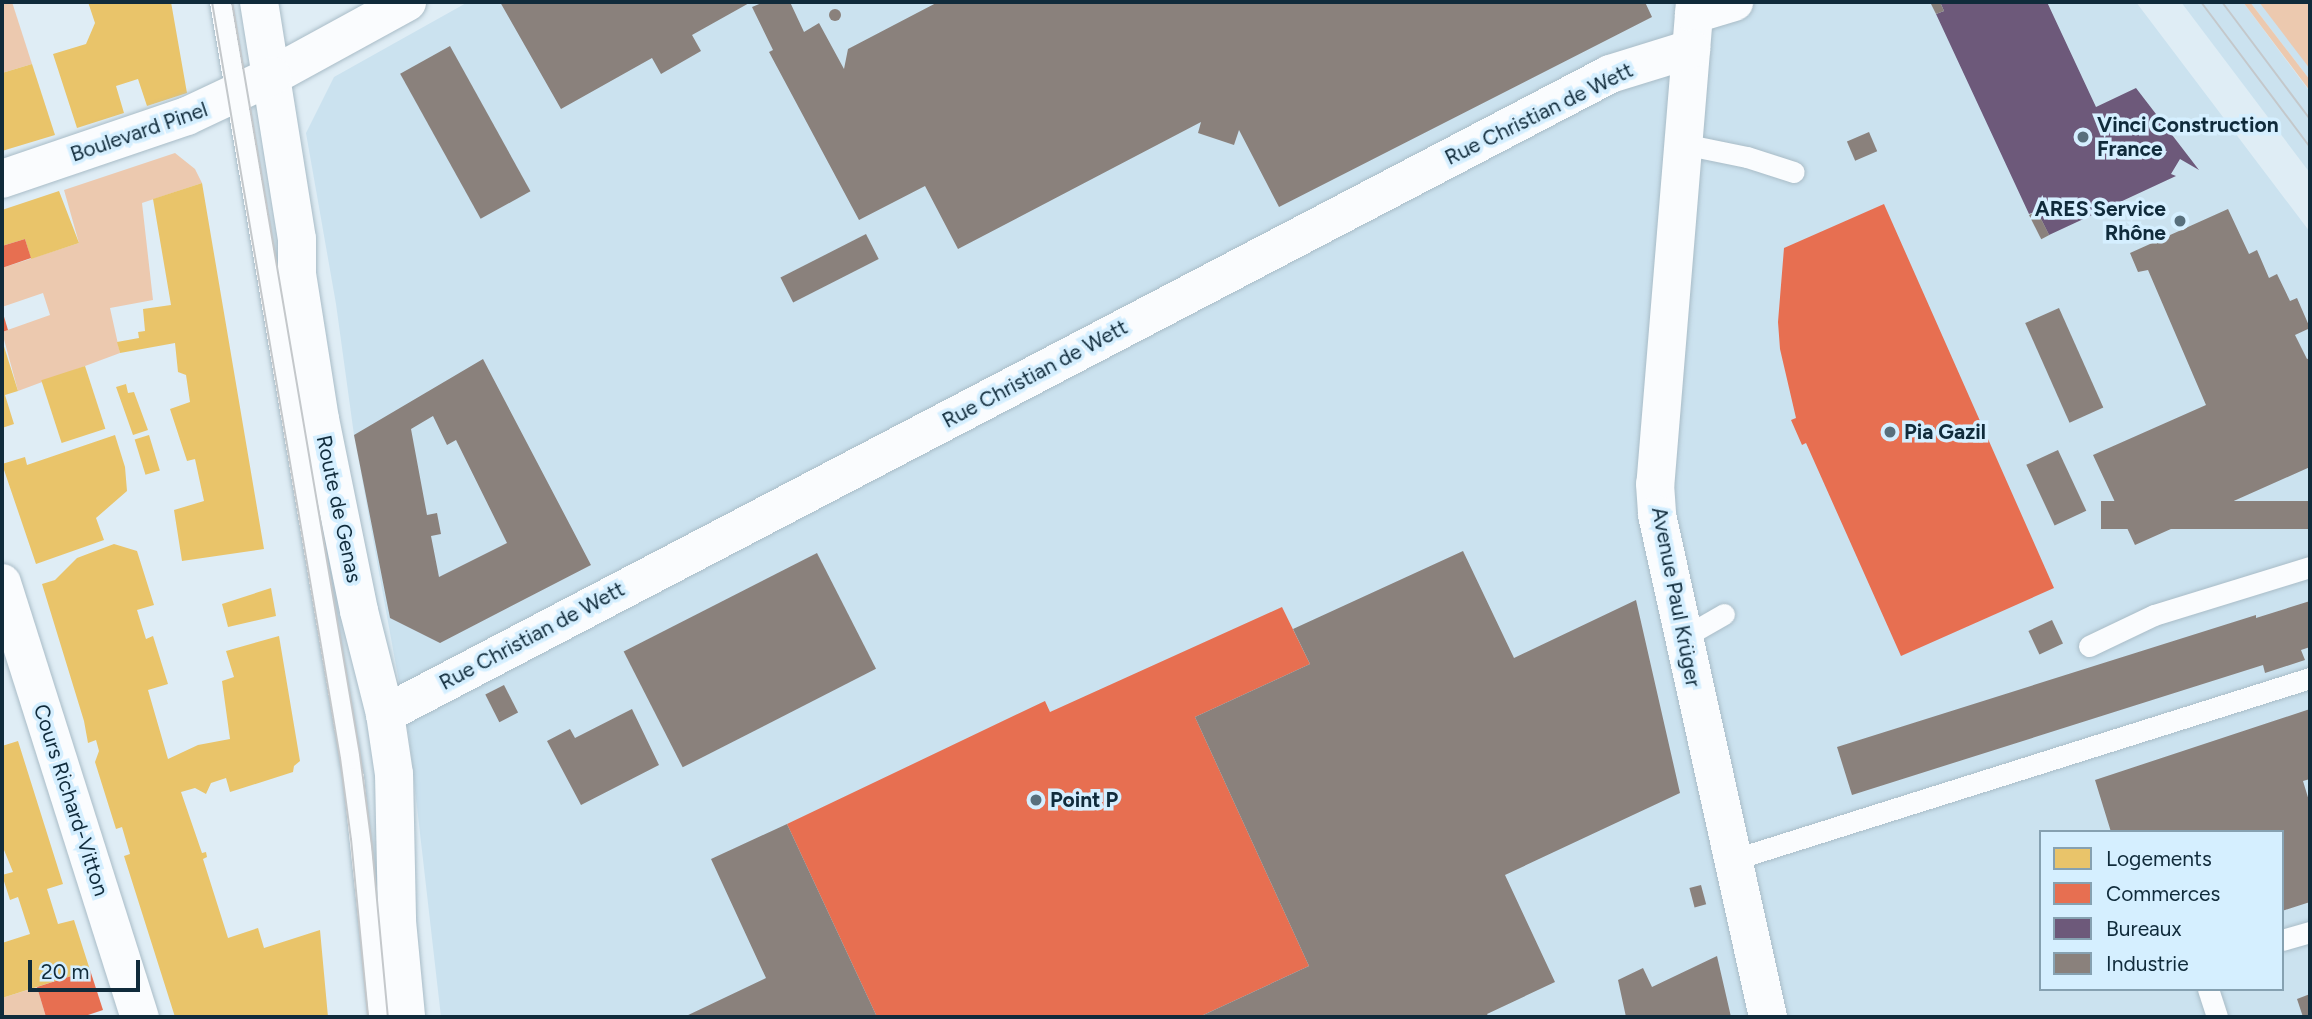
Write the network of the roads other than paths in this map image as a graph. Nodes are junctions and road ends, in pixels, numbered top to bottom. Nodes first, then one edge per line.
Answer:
1 (220, 2) edge
2 (259, 2) edge
3 (407, 2) edge
4 (1734, 2) edge
5 (1693, 22) edge
6 (272, 76) junction
7 (236, 94) junction
8 (1683, 144) junction
9 (1794, 172) dead end
10 (2, 179) edge
11 (2310, 567) edge
12 (2, 583) edge
13 (1724, 614) dead end
14 (1684, 637) junction
15 (2089, 646) dead end
16 (2310, 678) edge
17 (385, 714) junction
18 (1732, 860) junction
19 (2310, 932) edge
20 (2284, 939) edge
21 (2209, 991) edge
22 (140, 1017) edge
23 (379, 1017) edge
24 (406, 1017) edge
25 (1768, 1017) edge
26 (2217, 1017) edge

1 - 7 lane, Route de Genas
2 - 6 street, Route de Genas
3 - 6 street, Boulevard Pinel
4 - 5 street, Rue Christian de Wett
5 - 8 street, Avenue Paul Krüger
5 - 17 street, Rue Christian de Wett
6 - 7 street, Boulevard Pinel
6 - 17 street, Route de Genas
7 - 10 street, Boulevard Pinel
7 - 23 lane, Route de Genas
8 - 9 lane
8 - 14 street, Avenue Paul Krüger
11 - 15 lane
12 - 22 street, Cours Richard-Vitton
13 - 14 lane
14 - 18 street, Avenue Paul Krüger
16 - 18 lane
17 - 24 street, Route de Genas
18 - 25 street, Avenue Paul Krüger
19 - 20 lane
21 - 26 lane

